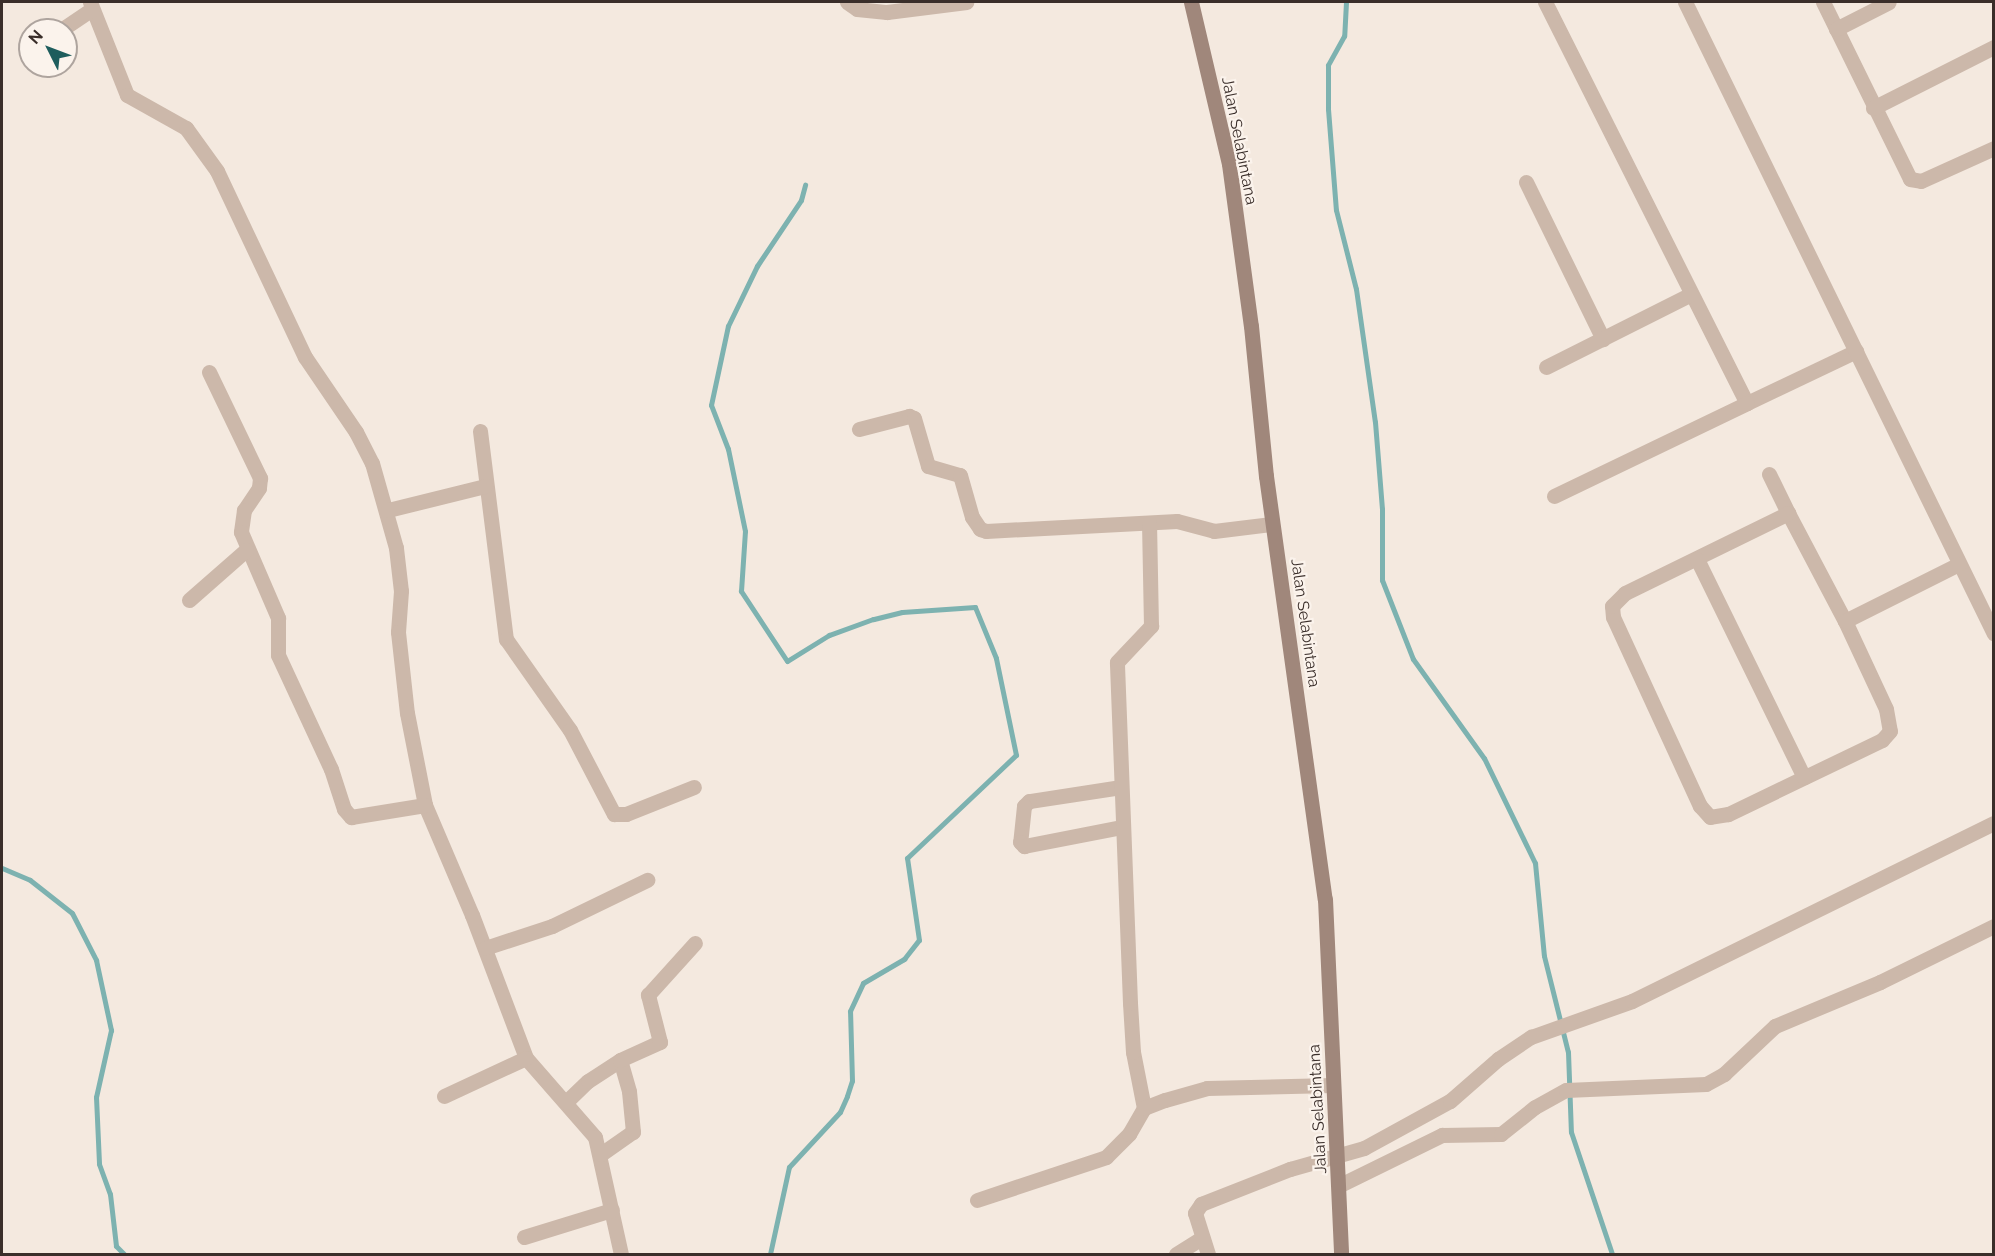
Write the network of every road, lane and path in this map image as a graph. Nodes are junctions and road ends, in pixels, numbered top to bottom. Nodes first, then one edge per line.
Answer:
1 (847, 2) edge
2 (966, 2) edge
3 (1191, 2) edge
4 (1545, 2) edge
5 (1685, 2) edge
6 (1823, 2) edge
7 (1889, 2) edge
8 (91, 5) edge
9 (75, 18) edge
10 (1836, 28) junction
11 (1994, 48) edge
12 (1873, 108) junction
13 (1994, 148) edge
14 (1526, 182) dead end
15 (1690, 294) junction
16 (1603, 339) junction
17 (1856, 351) junction
18 (1546, 367) dead end
19 (209, 372) dead end
20 (1746, 403) junction
21 (859, 429) dead end
22 (480, 431) dead end
23 (1769, 474) dead end
24 (486, 486) junction
25 (1554, 496) dead end
26 (388, 510) junction
27 (1788, 513) junction
28 (1149, 523) junction
29 (1272, 524) junction
30 (246, 550) junction
31 (1697, 559) junction
32 (1959, 564) junction
33 (189, 600) dead end
34 (1845, 621) junction
35 (1994, 634) edge
36 (1804, 777) junction
37 (694, 786) dead end
38 (1121, 786) junction
39 (424, 805) junction
40 (1994, 823) edge
41 (1122, 827) junction
42 (647, 880) dead end
43 (1994, 926) edge
44 (695, 943) dead end
45 (484, 948) junction
46 (526, 1058) junction
47 (620, 1060) junction
48 (1333, 1085) junction
49 (444, 1096) dead end
50 (566, 1102) junction
51 (1144, 1108) junction
52 (601, 1154) junction
53 (1338, 1158) junction
54 (1340, 1185) junction
55 (977, 1200) dead end
56 (612, 1210) junction
57 (524, 1237) dead end
58 (1202, 1238) junction
59 (621, 1254) edge
60 (1176, 1254) edge
61 (1208, 1254) edge
62 (1341, 1254) edge

1 - 2 street
3 - 29 street, Jalan Selabintana
4 - 15 street
5 - 17 street
6 - 10 street
7 - 10 street
8 - 9 street
8 - 26 street
10 - 12 street
11 - 12 street
12 - 13 street
14 - 16 street
15 - 16 street
15 - 20 street
16 - 18 street
17 - 20 street
17 - 32 street
19 - 30 street
20 - 25 street
21 - 28 street
22 - 24 street
23 - 27 street
24 - 26 street
24 - 37 street
26 - 39 street
27 - 31 street
27 - 34 street
28 - 29 street
28 - 38 street
29 - 48 street, Jalan Selabintana
30 - 33 street
30 - 39 street
31 - 36 street
31 - 36 street
32 - 34 street
32 - 35 street
34 - 36 street
38 - 41 street
38 - 41 street
39 - 45 street
40 - 53 street
41 - 51 street
42 - 45 street
43 - 54 street
44 - 47 street
45 - 46 street
46 - 49 street
46 - 50 street
47 - 50 street
47 - 52 street
48 - 51 street
48 - 53 street, Jalan Selabintana
50 - 52 street
51 - 55 street
52 - 56 street
53 - 54 street, Jalan Selabintana
53 - 58 street
54 - 62 street, Jalan Selabintana
56 - 57 street
56 - 59 street
58 - 60 street
58 - 61 street

